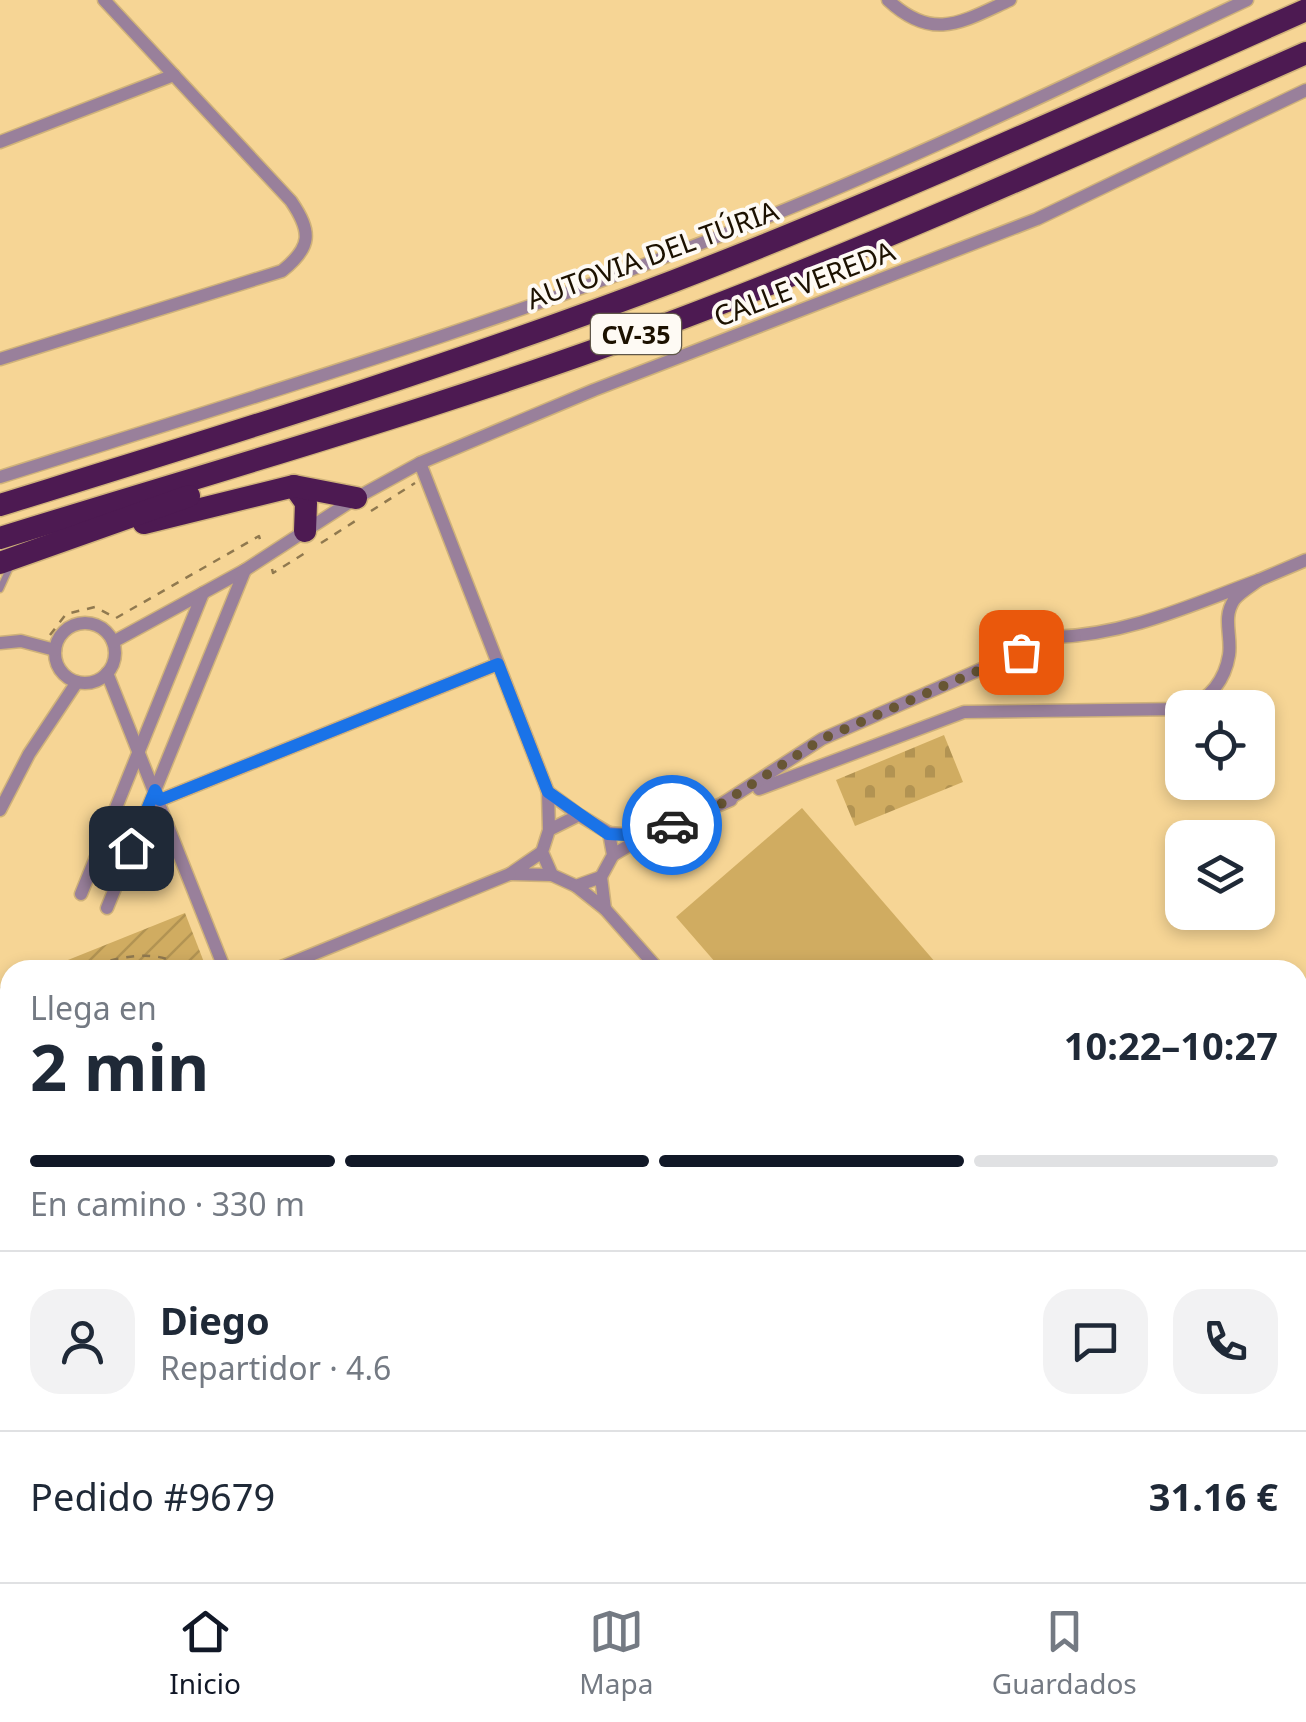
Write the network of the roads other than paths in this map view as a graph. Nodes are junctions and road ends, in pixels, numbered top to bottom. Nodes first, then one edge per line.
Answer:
1 (104, 0) edge
2 (888, 0) edge
3 (1010, 0) edge
4 (1247, 0) edge
5 (1306, 10) edge
6 (1306, 53) edge
7 (174, 75) junction
8 (1306, 90) edge
9 (0, 142) edge
10 (0, 360) edge
11 (293, 451) junction
12 (420, 463) junction
13 (0, 477) edge
14 (294, 486) junction
15 (356, 498) junction
16 (0, 505) edge
17 (305, 531) junction
18 (82, 536) junction
19 (0, 538) edge
20 (7, 560) edge
21 (1306, 560) edge
22 (245, 570) junction
23 (1258, 580) junction
24 (0, 588) edge
25 (202, 593) junction
26 (113, 642) junction
27 (0, 643) edge
28 (56, 650) junction
29 (498, 664) junction
30 (107, 673) junction
31 (76, 682) junction
32 (1214, 690) edge
33 (1165, 708) edge
34 (139, 750) junction
35 (548, 792) junction
36 (157, 795) junction
37 (723, 803) junction
38 (0, 810) edge
39 (580, 815) junction
40 (549, 830) junction
41 (608, 834) junction
42 (645, 836) junction
43 (542, 852) junction
44 (613, 855) junction
45 (510, 874) junction
46 (552, 875) junction
47 (601, 877) junction
48 (576, 886) junction
49 (81, 894) dead end
50 (107, 908) dead end
51 (605, 909) junction
52 (221, 960) edge
53 (299, 960) edge
54 (651, 960) edge

1 - 7 street
2 - 3 street
4 - 13 street
5 - 16 highway, AUTOVIA DEL TÚRIA / CV-35
6 - 11 highway, CV-35
7 - 9 street
7 - 10 street
8 - 12 street, CALLE VEREDA
11 - 18 highway
11 - 19 highway, CV-35
12 - 15 street, CALLE VEREDA
12 - 29 street
14 - 15 highway
14 - 17 highway
14 - 18 highway
15 - 17 street, CALLE VEREDA
17 - 22 street, CALLE VEREDA
18 - 20 highway
20 - 24 lane
21 - 23 street
22 - 25 street, CALLE VEREDA
22 - 36 street
23 - 32 street
23 - 37 street
25 - 26 street, CALLE VEREDA
25 - 34 street
26 - 28 street
26 - 30 street
27 - 28 street
28 - 31 street
29 - 35 street
29 - 36 street
30 - 31 street
30 - 34 street
31 - 38 street
33 - 37 street
34 - 36 street
34 - 49 street
35 - 39 street
35 - 40 street
36 - 50 street
36 - 52 street
37 - 42 street
39 - 40 street
39 - 41 street
40 - 43 street
41 - 42 street
41 - 44 street
42 - 44 street
43 - 45 street
43 - 46 street
44 - 47 street
45 - 46 street
45 - 53 street
46 - 48 street
47 - 48 street
47 - 51 street
48 - 51 street
51 - 54 street

